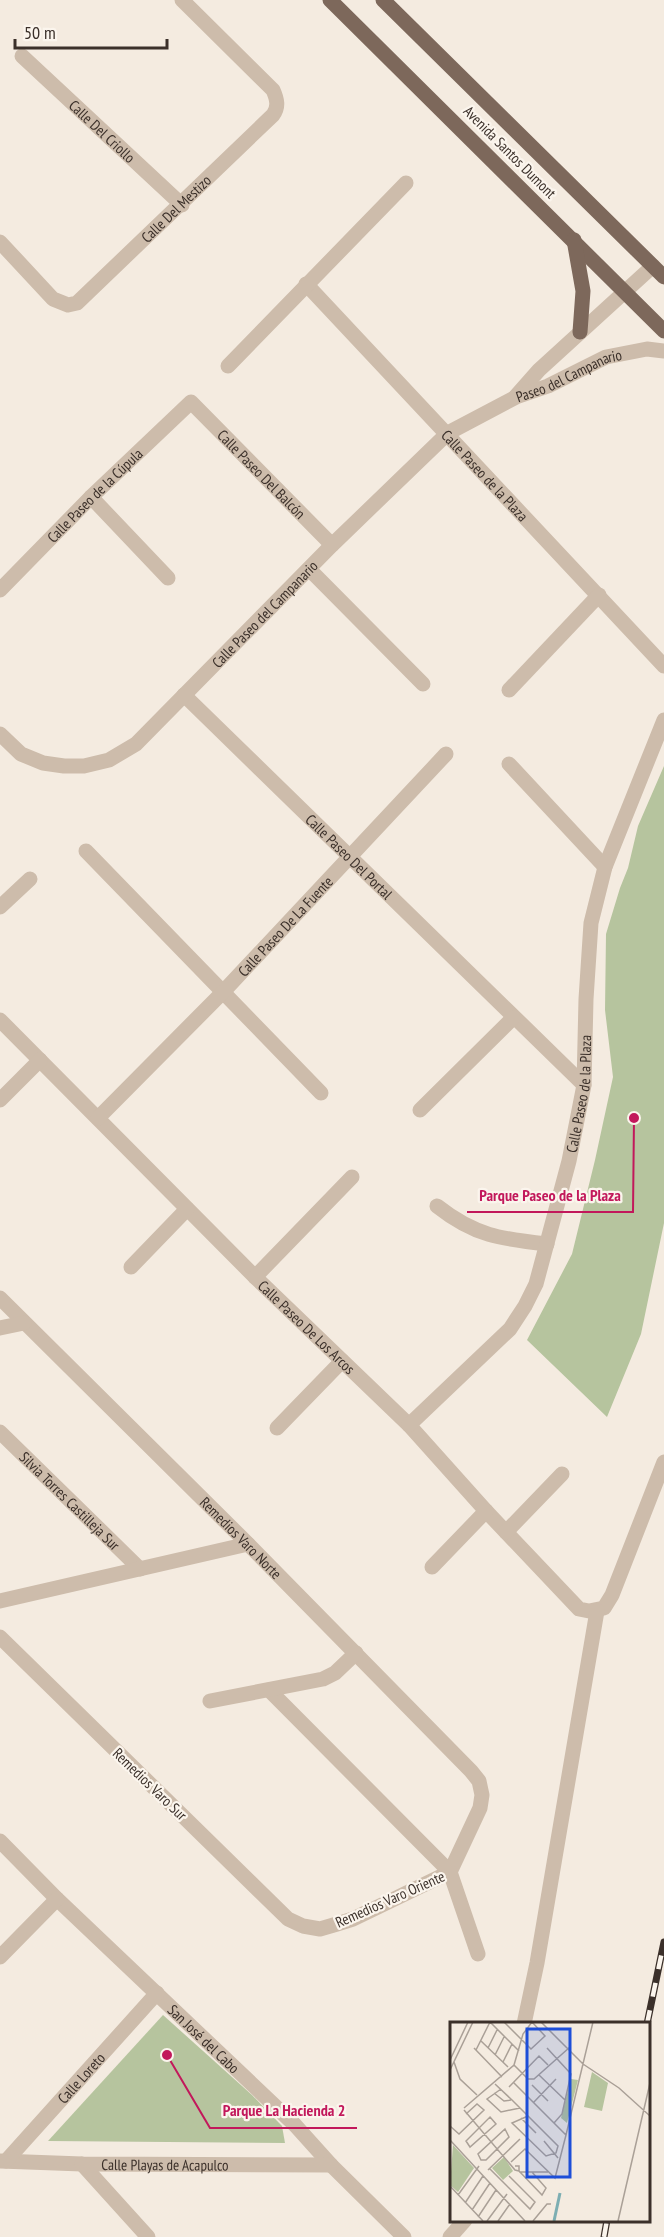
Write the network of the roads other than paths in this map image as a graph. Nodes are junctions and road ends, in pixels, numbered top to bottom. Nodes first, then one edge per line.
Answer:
1 (182, 0) edge
2 (330, 0) edge
3 (383, 0) edge
4 (22, 56) dead end
5 (406, 183) dead end
6 (182, 205) junction
7 (574, 240) junction
8 (0, 242) edge
9 (659, 272) edge
10 (306, 284) junction
11 (625, 292) junction
12 (664, 331) edge
13 (580, 332) junction
14 (664, 351) edge
15 (228, 366) dead end
16 (516, 397) junction
17 (191, 402) joint
18 (448, 433) junction
19 (91, 497) junction
20 (332, 545) junction
21 (309, 569) junction
22 (168, 578) dead end
23 (0, 590) edge
24 (599, 595) junction
25 (664, 666) edge
26 (423, 684) dead end
27 (509, 690) dead end
28 (184, 695) junction
29 (664, 720) edge
30 (0, 734) edge
31 (446, 754) dead end
32 (509, 764) dead end
33 (86, 851) dead end
34 (350, 858) junction
35 (605, 867) junction
36 (30, 879) dead end
37 (0, 907) edge
38 (223, 992) junction
39 (513, 1018) junction
40 (0, 1020) edge
41 (40, 1060) junction
42 (584, 1085) junction
43 (321, 1093) dead end
44 (0, 1100) edge
45 (420, 1110) dead end
46 (98, 1118) junction
47 (352, 1177) dead end
48 (437, 1206) dead end
49 (187, 1209) junction
50 (547, 1244) junction
51 (131, 1267) dead end
52 (255, 1277) junction
53 (0, 1298) edge
54 (24, 1323) junction
55 (0, 1328) edge
56 (342, 1361) junction
57 (409, 1425) junction
58 (277, 1428) dead end
59 (0, 1432) edge
60 (664, 1462) edge
61 (562, 1474) dead end
62 (486, 1511) junction
63 (506, 1532) junction
64 (248, 1544) junction
65 (432, 1567) dead end
66 (140, 1569) junction
67 (0, 1601) edge
68 (597, 1611) junction
69 (0, 1637) edge
70 (356, 1653) junction
71 (269, 1689) junction
72 (210, 1701) dead end
73 (479, 1781) joint
74 (0, 1841) edge
75 (450, 1872) junction
76 (57, 1899) junction
77 (303, 1926) joint
78 (478, 1954) dead end
79 (0, 1957) edge
80 (157, 1993) junction
81 (524, 2022) edge
82 (3, 2161) edge
83 (82, 2164) junction
84 (331, 2165) junction
85 (463, 2222) edge
86 (148, 2237) edge
87 (404, 2237) edge
88 (450, 2237) edge

1 - 6 street, Calle Del Mestizo
2 - 7 main road, Avenida Santos Dumont
3 - 9 main road, Avenida Santos Dumont
4 - 6 street, Calle Del Criollo
5 - 10 street
6 - 8 street, Calle Del Mestizo
7 - 11 main road, Avenida Santos Dumont
7 - 13 main road
9 - 11 street, Paseo del Campanario
10 - 15 street
10 - 18 street, Calle Paseo de la Plaza
11 - 12 main road, Avenida Santos Dumont
11 - 13 street, Paseo del Campanario
13 - 16 street, Paseo del Campanario
14 - 16 street, Paseo del Campanario
16 - 18 street, Calle Paseo del Campanario
17 - 19 street, Calle Paseo de la Cúpula
17 - 20 street, Calle Paseo Del Balcón
18 - 20 street, Calle Paseo del Campanario
18 - 24 street, Calle Paseo de la Plaza
19 - 22 street
19 - 23 street, Calle Paseo de la Cúpula
20 - 21 street, Calle Paseo del Campanario
21 - 26 street
21 - 28 street, Calle Paseo del Campanario
24 - 25 street, Calle Paseo de la Plaza
24 - 27 street
28 - 30 street, Calle Paseo del Campanario
28 - 34 street, Calle Paseo Del Portal
29 - 35 street, Calle Paseo de la Plaza
31 - 34 street, Calle Paseo De La Fuente
32 - 35 street
33 - 38 street
34 - 38 street, Calle Paseo De La Fuente
34 - 39 street, Calle Paseo Del Portal
35 - 42 street, Calle Paseo de la Plaza
36 - 37 street
38 - 43 street
38 - 46 street, Calle Paseo De La Fuente
39 - 42 street, Calle Paseo Del Portal
39 - 45 street
40 - 41 street, Calle Paseo De Los Arcos
41 - 44 street
41 - 46 street, Calle Paseo De Los Arcos
42 - 50 street, Calle Paseo de la Plaza
46 - 49 street, Calle Paseo De Los Arcos
47 - 52 street
48 - 50 street
49 - 51 street
49 - 52 street, Calle Paseo De Los Arcos
50 - 57 street, Calle Paseo de la Plaza
52 - 56 street, Calle Paseo De Los Arcos
53 - 54 street, Remedios Varo Norte
54 - 55 street
54 - 64 street, Remedios Varo Norte
56 - 57 street, Calle Paseo De Los Arcos
56 - 58 street
57 - 62 street, Calle Paseo De Los Arcos
59 - 66 street, Silvia Torres Castilleja Sur
60 - 68 street
61 - 63 street
62 - 63 street, Calle Paseo De Los Arcos
62 - 65 street
63 - 68 street, Calle Paseo De Los Arcos
64 - 66 street
64 - 70 street, Remedios Varo Norte
66 - 67 street
68 - 81 street
69 - 77 street, Remedios Varo Sur
70 - 71 street
70 - 73 street, Remedios Varo Norte
71 - 72 street
71 - 75 street
73 - 75 street, Remedios Varo Oriente
74 - 76 street, San José del Cabo
75 - 77 street, Remedios Varo Oriente
75 - 78 street
76 - 79 street
76 - 80 street, San José del Cabo
80 - 82 street, Calle Loreto
80 - 84 street, San José del Cabo
82 - 83 street, Calle Playas de Acapulco
83 - 84 street, Calle Playas de Acapulco
83 - 86 street
84 - 87 street, San José del Cabo
85 - 88 street

